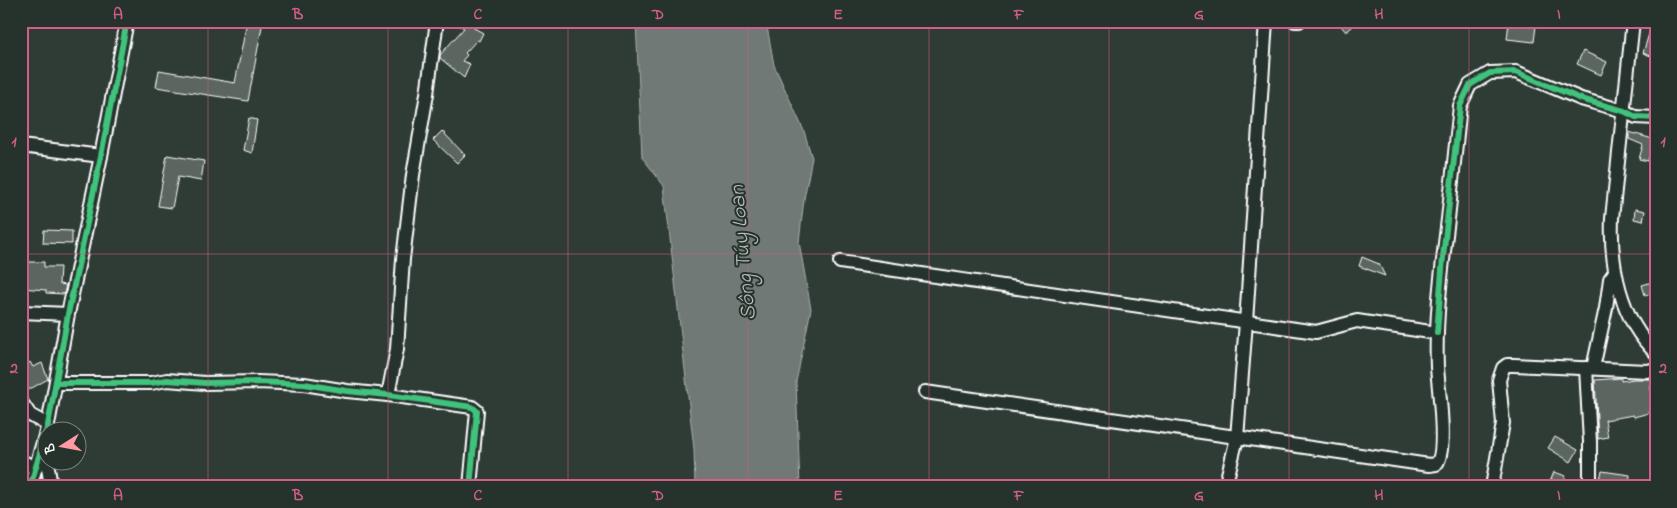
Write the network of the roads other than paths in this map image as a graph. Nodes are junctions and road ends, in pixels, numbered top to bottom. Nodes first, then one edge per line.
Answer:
1 (127, 21) edge
2 (437, 21) edge
3 (1266, 21) edge
4 (1295, 21) edge
5 (1299, 21) edge
6 (1633, 21) edge
7 (1624, 111) junction
8 (1656, 118) edge
9 (21, 146) edge
10 (101, 156) junction
11 (840, 262) dead end
12 (1615, 272) junction
13 (21, 312) edge
14 (68, 314) junction
15 (1246, 322) junction
16 (1437, 333) junction
17 (1656, 353) edge
18 (1590, 368) junction
19 (1656, 369) edge
20 (56, 383) junction
21 (925, 392) dead end
22 (388, 395) junction
23 (21, 402) edge
24 (50, 420) edge
25 (38, 422) edge
26 (1236, 438) junction
27 (21, 461) edge
28 (38, 462) edge
29 (36, 468) junction
30 (48, 470) edge
31 (30, 487) edge
32 (51, 487) edge
33 (470, 487) edge
34 (1225, 487) edge
35 (1492, 487) edge
36 (1590, 487) edge

1 - 10 street
2 - 22 street
3 - 15 street
4 - 5 street
6 - 7 street
7 - 8 street
7 - 12 street
7 - 16 street
9 - 10 street
10 - 14 street
11 - 15 street
12 - 17 street
12 - 18 street
13 - 14 street
14 - 20 street
15 - 16 street
15 - 26 street
16 - 26 street
18 - 19 street
18 - 35 street
18 - 36 street
20 - 22 street
20 - 24 street
21 - 26 street
22 - 33 street
23 - 25 street
26 - 34 street
27 - 29 street
28 - 29 street
29 - 31 street
30 - 32 street

